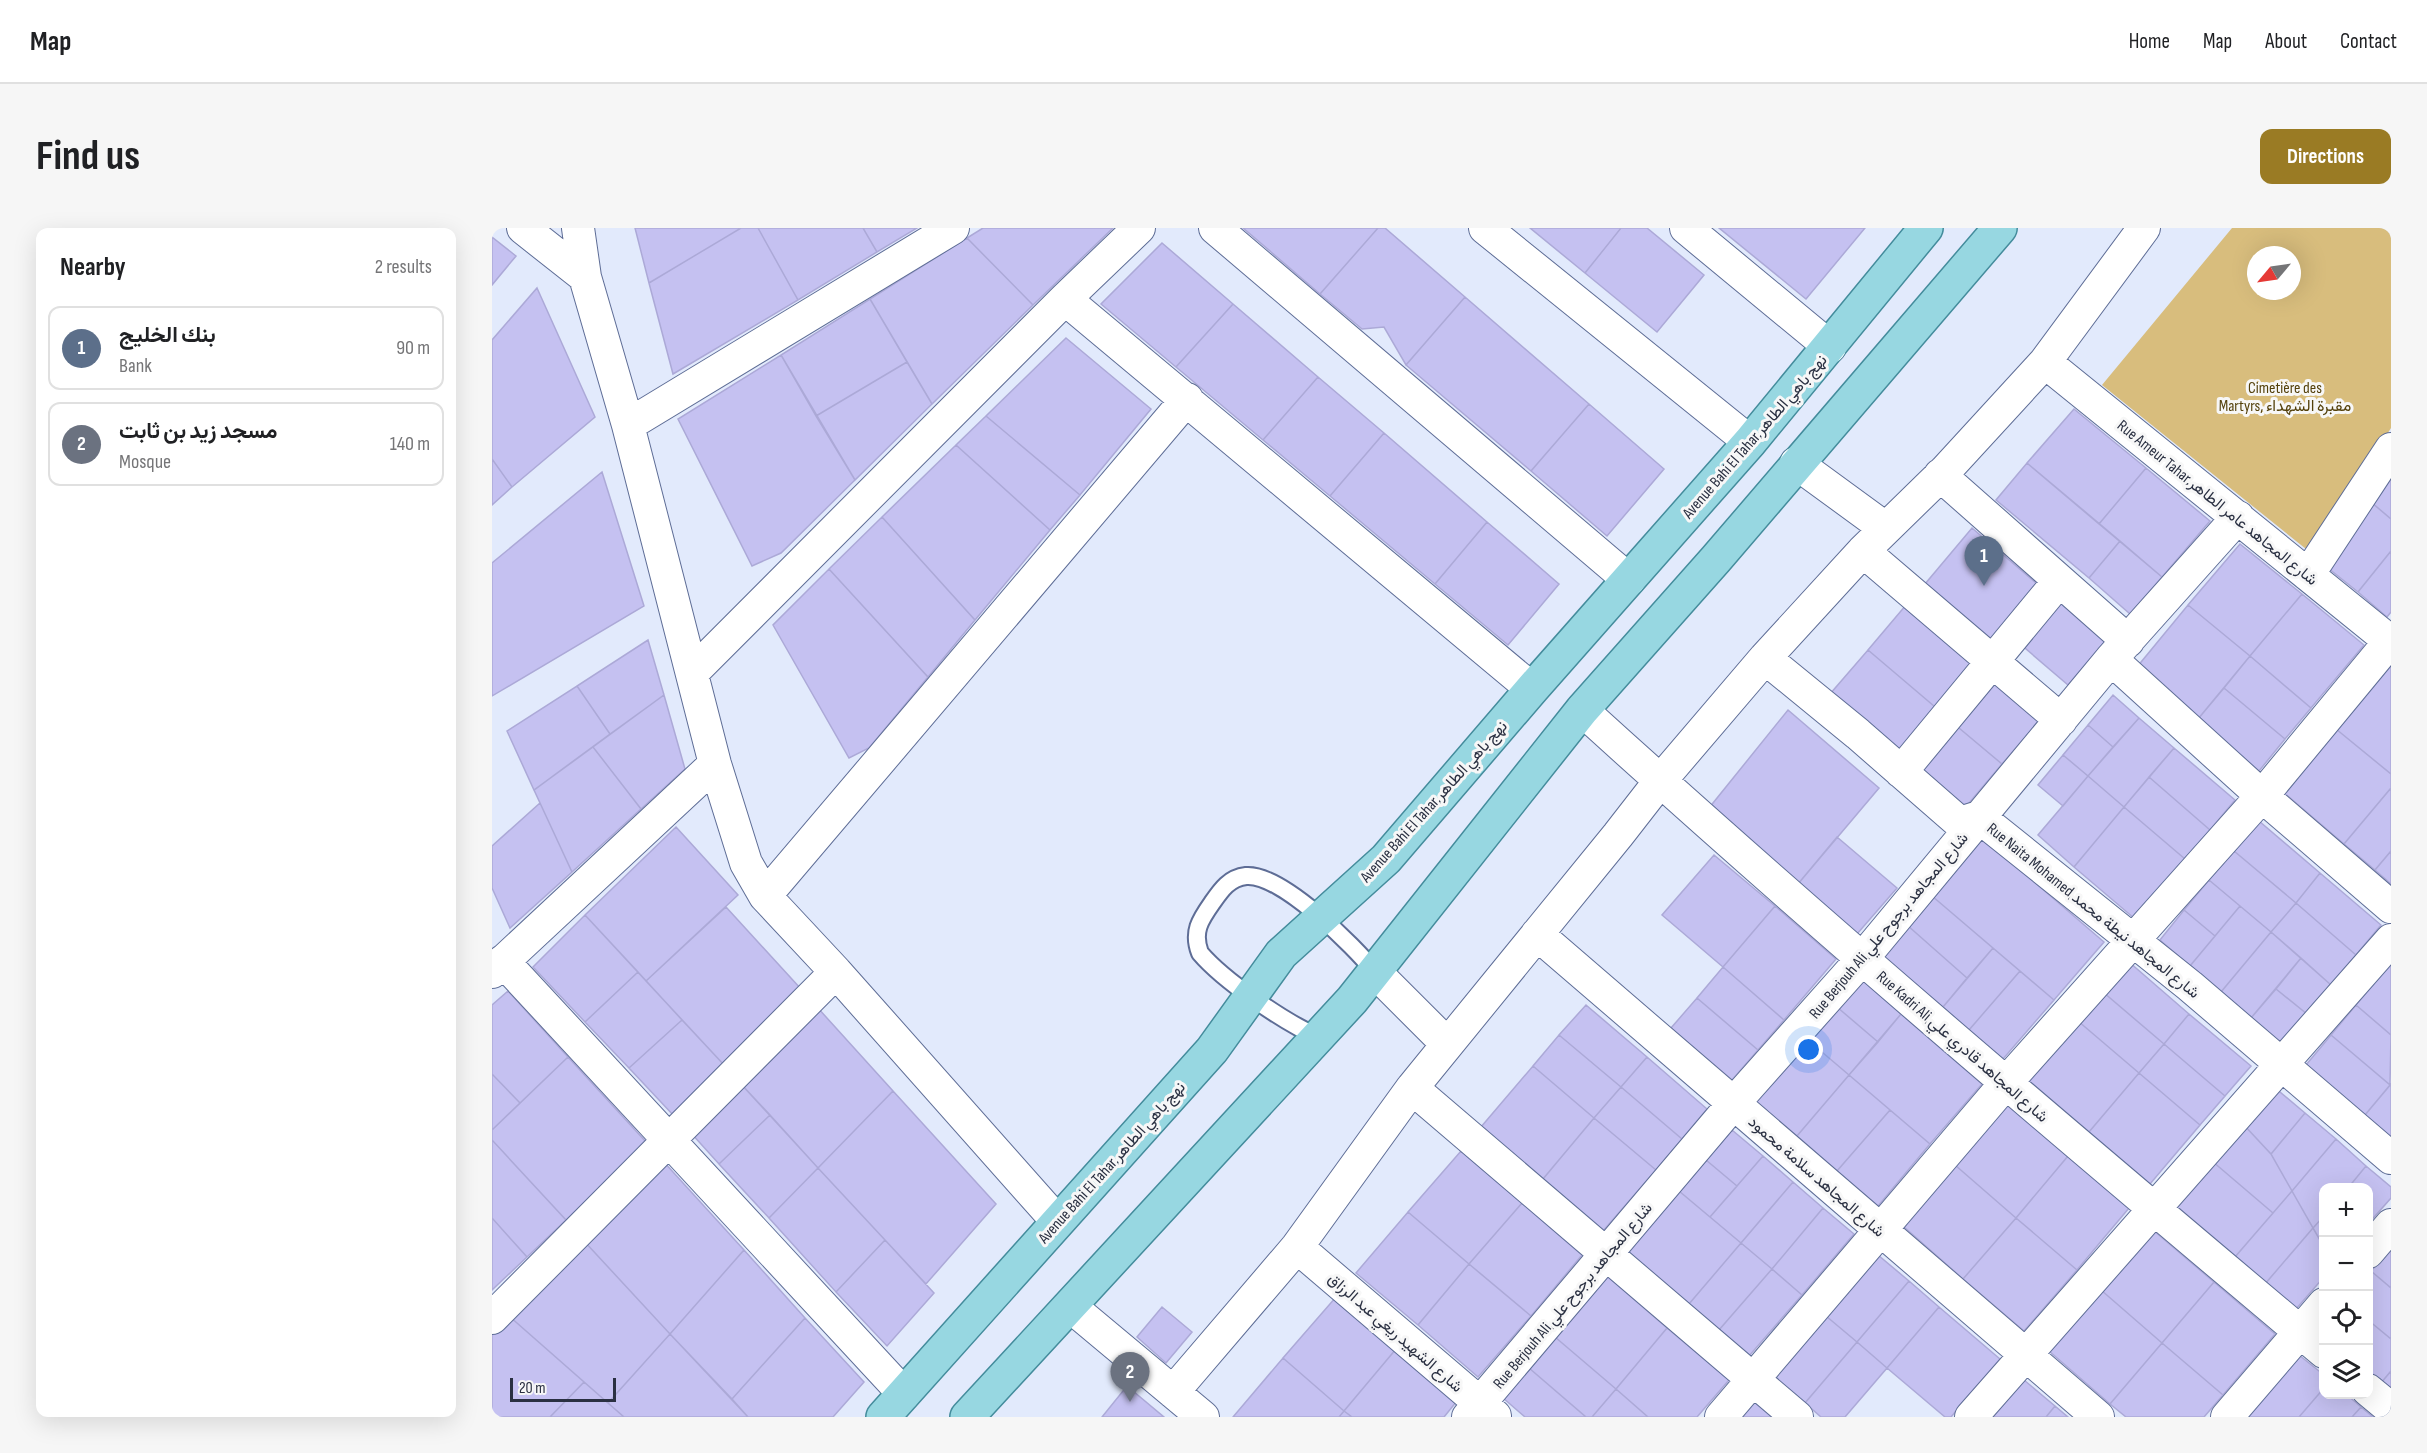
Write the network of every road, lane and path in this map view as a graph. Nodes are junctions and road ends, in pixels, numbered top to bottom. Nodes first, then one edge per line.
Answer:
1 (523, 228) edge
2 (578, 228) edge
3 (953, 228) edge
4 (1139, 228) edge
5 (1215, 228) edge
6 (1485, 228) edge
7 (1686, 228) edge
8 (1926, 228) edge
9 (2000, 228) edge
10 (2144, 228) edge
11 (585, 277) junction
12 (1065, 299) junction
13 (1830, 346) junction
14 (2045, 362) junction
15 (1186, 399) junction
16 (628, 425) junction
17 (1750, 442) junction
18 (2391, 449) edge
19 (1797, 464) junction
20 (1940, 476) junction
21 (2238, 517) junction
22 (1885, 528) junction
23 (1863, 551) junction
24 (2308, 575) junction
25 (1629, 580) junction
26 (2059, 581) junction
27 (2391, 641) edge
28 (2120, 650) junction
29 (1765, 658) junction
30 (1993, 662) junction
31 (692, 673) junction
32 (1532, 689) junction
33 (1582, 710) junction
34 (2061, 720) junction
35 (715, 764) junction
36 (1901, 772) junction
37 (1660, 781) junction
38 (2262, 796) junction
39 (1979, 818) junction
40 (765, 896) junction
41 (2391, 907) edge
42 (1320, 916) junction
43 (1537, 934) junction
44 (2391, 940) edge
45 (2134, 942) junction
46 (1862, 959) junction
47 (498, 966) edge
48 (836, 972) junction
49 (1375, 972) junction
50 (1251, 996) junction
51 (1318, 1036) junction
52 (1447, 1044) junction
53 (2282, 1064) junction
54 (2006, 1084) junction
55 (1412, 1088) junction
56 (1733, 1104) junction
57 (669, 1140) junction
58 (2391, 1158) edge
59 (2153, 1208) junction
60 (1057, 1221) junction
61 (2391, 1226) edge
62 (1879, 1230) junction
63 (2373, 1246) edge
64 (1297, 1247) junction
65 (1607, 1255) junction
66 (1070, 1306) junction
67 (2319, 1310) edge
68 (492, 1318) edge
69 (2300, 1332) junction
70 (2319, 1348) edge
71 (2025, 1355) junction
72 (1753, 1380) junction
73 (1173, 1392) junction
74 (2373, 1394) edge
75 (894, 1405) edge
76 (2391, 1409) edge
77 (1481, 1413) edge
78 (967, 1417) edge
79 (1203, 1417) edge
80 (1721, 1417) edge
81 (1797, 1417) edge
82 (1971, 1417) edge
83 (2098, 1417) edge
84 (2227, 1417) edge

1 - 11 street
2 - 11 street
3 - 16 street
4 - 12 street
5 - 25 street
6 - 17 street
7 - 13 street
8 - 13 main road, Avenue Bahi El Tahar,نهج باهي الطاهر
9 - 19 main road
10 - 14 street
11 - 16 street
12 - 15 street
12 - 31 street
13 - 17 main road, Avenue Bahi El Tahar,نهج باهي الطاهر
14 - 20 street
14 - 21 street, Rue Ameur Tahar,شارع المجاهد عامر الطاهر
15 - 32 street
15 - 40 street
16 - 31 street
17 - 25 main road, Avenue Bahi El Tahar,نهج باهي الطاهر
18 - 24 street
19 - 22 street
19 - 33 main road
20 - 22 street
20 - 26 street
21 - 24 street, Rue Ameur Tahar,شارع المجاهد عامر الطاهر
21 - 28 street, Rue Berjouh Ali,شارع المجاهد برجوح علي
22 - 23 street
23 - 29 street
23 - 30 street
24 - 27 street, Rue Ameur Tahar,شارع المجاهد عامر الطاهر
25 - 32 main road, Avenue Bahi El Tahar,نهج باهي الطاهر
26 - 28 street
26 - 30 street
27 - 38 street
28 - 34 street, Rue Berjouh Ali,شارع المجاهد برجوح علي
28 - 38 street
29 - 36 street, Rue Naita Mohamed,شارع المجاهد نيطة محمد
29 - 37 street
30 - 34 street
30 - 36 street
31 - 35 street
32 - 42 main road, Avenue Bahi El Tahar,نهج باهي الطاهر
33 - 37 street, Rue Kadri Ali,شارع المجاهد قادري علي
33 - 49 main road
34 - 39 street, Rue Berjouh Ali,شارع المجاهد برجوح علي
35 - 40 street
35 - 47 street
36 - 39 street, Rue Naita Mohamed,شارع المجاهد نيطة محمد
37 - 43 street
37 - 46 street, Rue Kadri Ali,شارع المجاهد قادري علي
38 - 41 street
38 - 45 street
39 - 45 street, Rue Naita Mohamed,شارع المجاهد نيطة محمد
39 - 46 street, Rue Berjouh Ali,شارع المجاهد برجوح علي
40 - 48 street
42 - 49 lane
42 - 50 main road, Avenue Bahi El Tahar,نهج باهي الطاهر
42 - 50 lane
43 - 52 street
43 - 56 street, شارع المجاهد سلامة محمود
44 - 53 street
45 - 53 street, Rue Naita Mohamed,شارع المجاهد نيطة محمد
45 - 54 street
46 - 54 street, Rue Kadri Ali,شارع المجاهد قادري علي
46 - 56 street, Rue Berjouh Ali,شارع المجاهد برجوح علي
47 - 57 street
48 - 57 street
48 - 60 street
49 - 51 main road
49 - 52 street
50 - 51 lane
50 - 60 main road, Avenue Bahi El Tahar,نهج باهي الطاهر
51 - 66 main road
52 - 55 street
53 - 58 street, Rue Naita Mohamed,شارع المجاهد نيطة محمد
53 - 59 street
54 - 59 street, Rue Kadri Ali,شارع المجاهد قادري علي
54 - 62 street
55 - 64 street
55 - 65 street
56 - 62 street, شارع المجاهد سلامة محمود
56 - 65 street, Rue Berjouh Ali,شارع المجاهد برجوح علي
57 - 68 street
57 - 75 street
59 - 69 street, Rue Kadri Ali,شارع المجاهد قادري علي
59 - 71 street
60 - 75 main road, Avenue Bahi El Tahar,نهج باهي الطاهر
61 - 63 street
62 - 71 street, شارع المجاهد سلامة محمود
62 - 72 street
64 - 73 street
64 - 77 street, شارع الشهيد ريغي عبد الرزاق
65 - 72 street
65 - 77 street, Rue Berjouh Ali,شارع المجاهد برجوح علي
66 - 73 street
66 - 78 main road
67 - 69 street
69 - 70 street, Rue Kadri Ali,شارع المجاهد قادري علي
69 - 84 street
71 - 82 street
71 - 83 street, شارع المجاهد سلامة محمود
72 - 80 street
72 - 81 street
73 - 79 street
74 - 76 street

